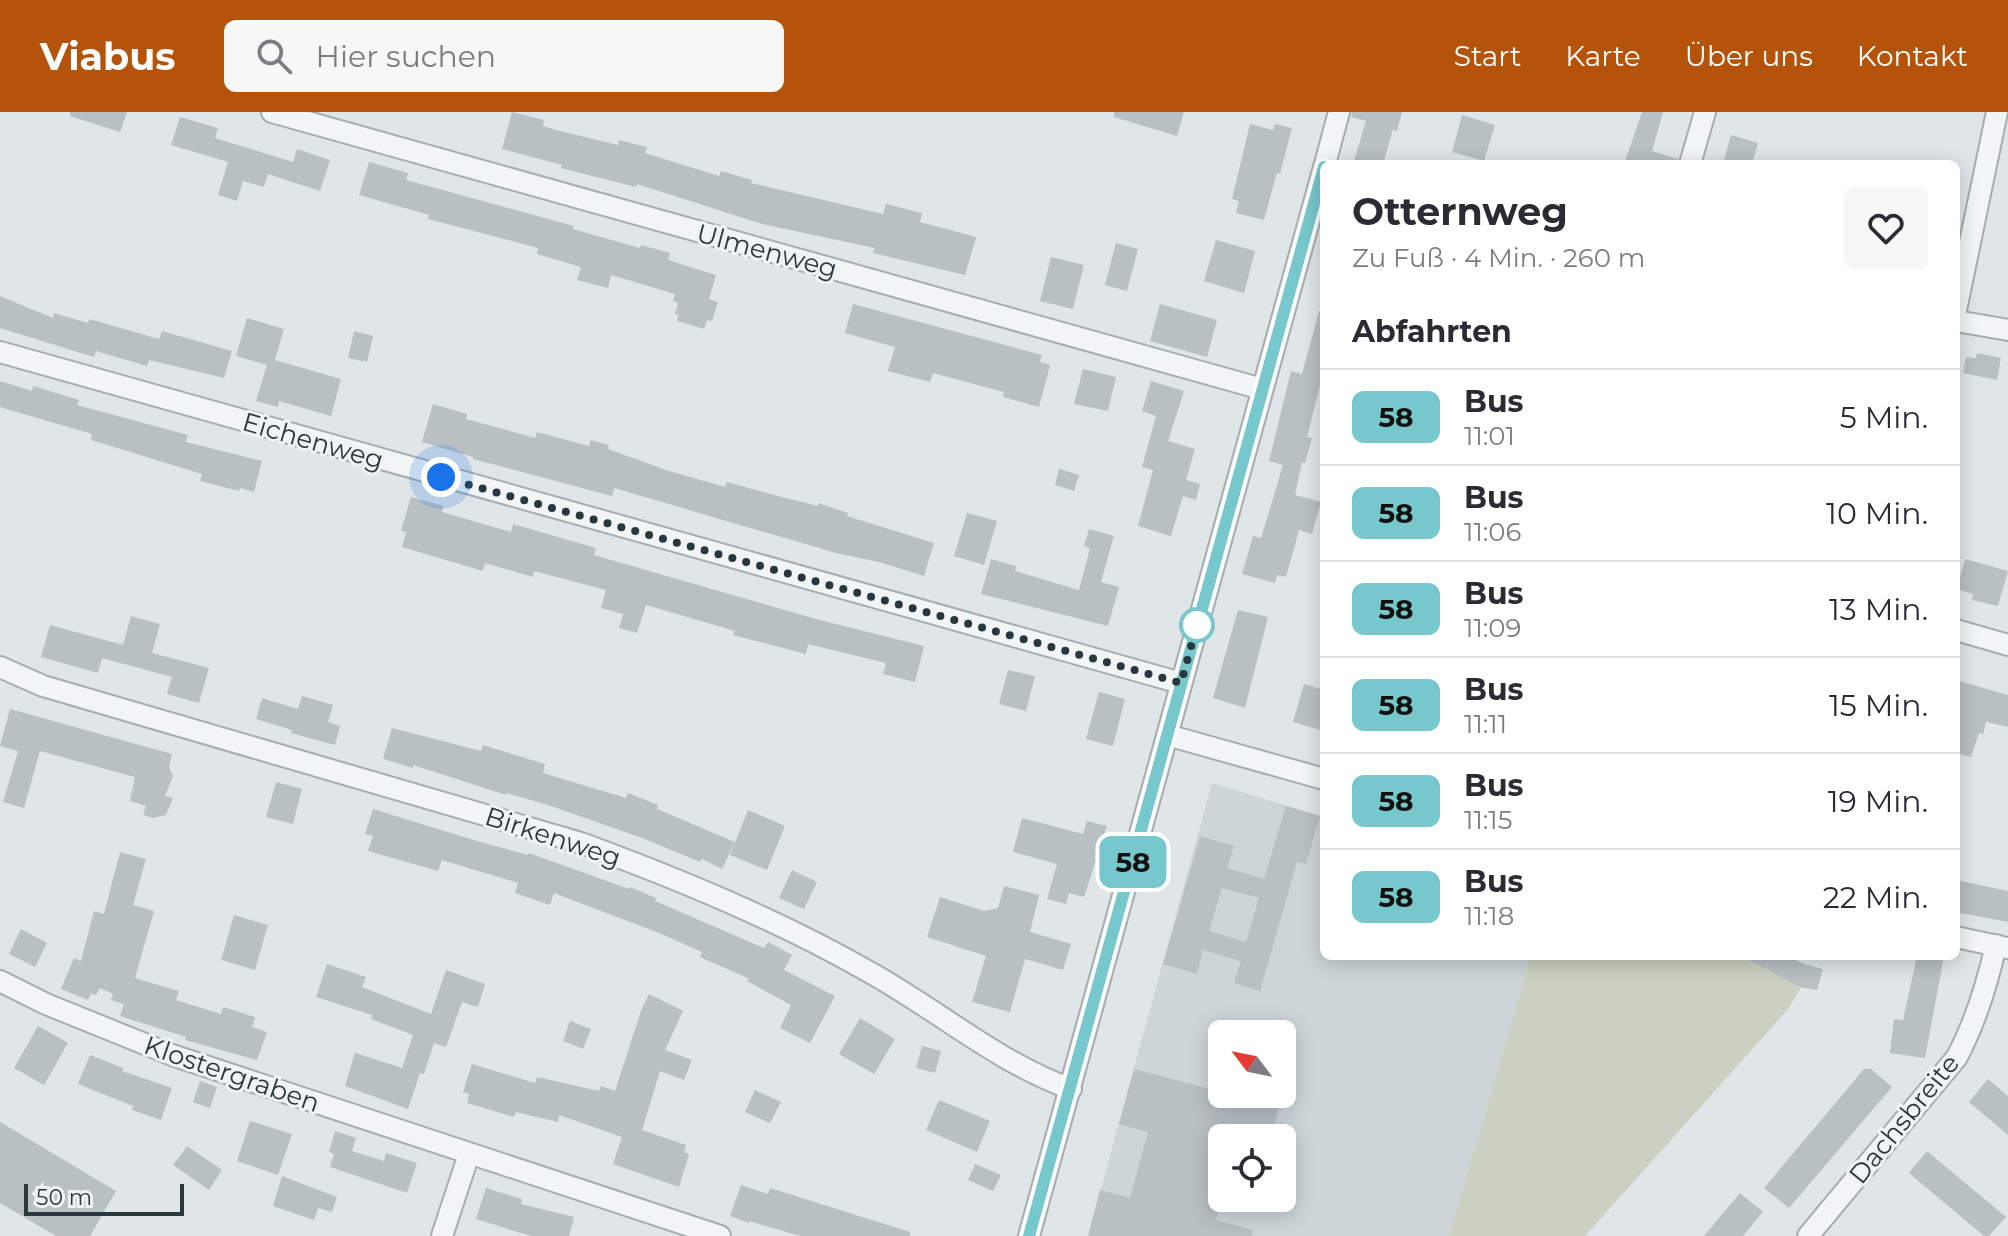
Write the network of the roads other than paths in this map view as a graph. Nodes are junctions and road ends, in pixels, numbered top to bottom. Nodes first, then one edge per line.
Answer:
1 (272, 112) edge
2 (1705, 112) edge
3 (1997, 112) edge
4 (1332, 114) edge
5 (1325, 160) edge
6 (1691, 160) edge
7 (1320, 180) edge
8 (1960, 291) edge
9 (1960, 322) edge
10 (2008, 330) edge
11 (0, 352) edge
12 (1262, 389) junction
13 (1960, 631) edge
14 (2008, 645) edge
15 (0, 667) edge
16 (1181, 683) junction
17 (1167, 735) junction
18 (1320, 778) edge
19 (1960, 938) edge
20 (2002, 947) edge
21 (0, 981) edge
22 (1071, 1089) junction
23 (469, 1154) junction
24 (442, 1236) edge
25 (720, 1236) edge
26 (1029, 1236) edge
27 (1808, 1236) edge

1 - 12 street, Ulmenweg
2 - 6 street
3 - 8 street
4 - 5 street
7 - 12 street
9 - 10 street
11 - 16 street, Eichenweg
12 - 16 street
13 - 14 street
15 - 22 street, Birkenweg
16 - 17 street
17 - 18 street
17 - 22 street
19 - 20 street
20 - 27 street, Dachsbreite
21 - 23 street, Klostergraben
22 - 26 street
23 - 24 street
23 - 25 street, Klostergraben

